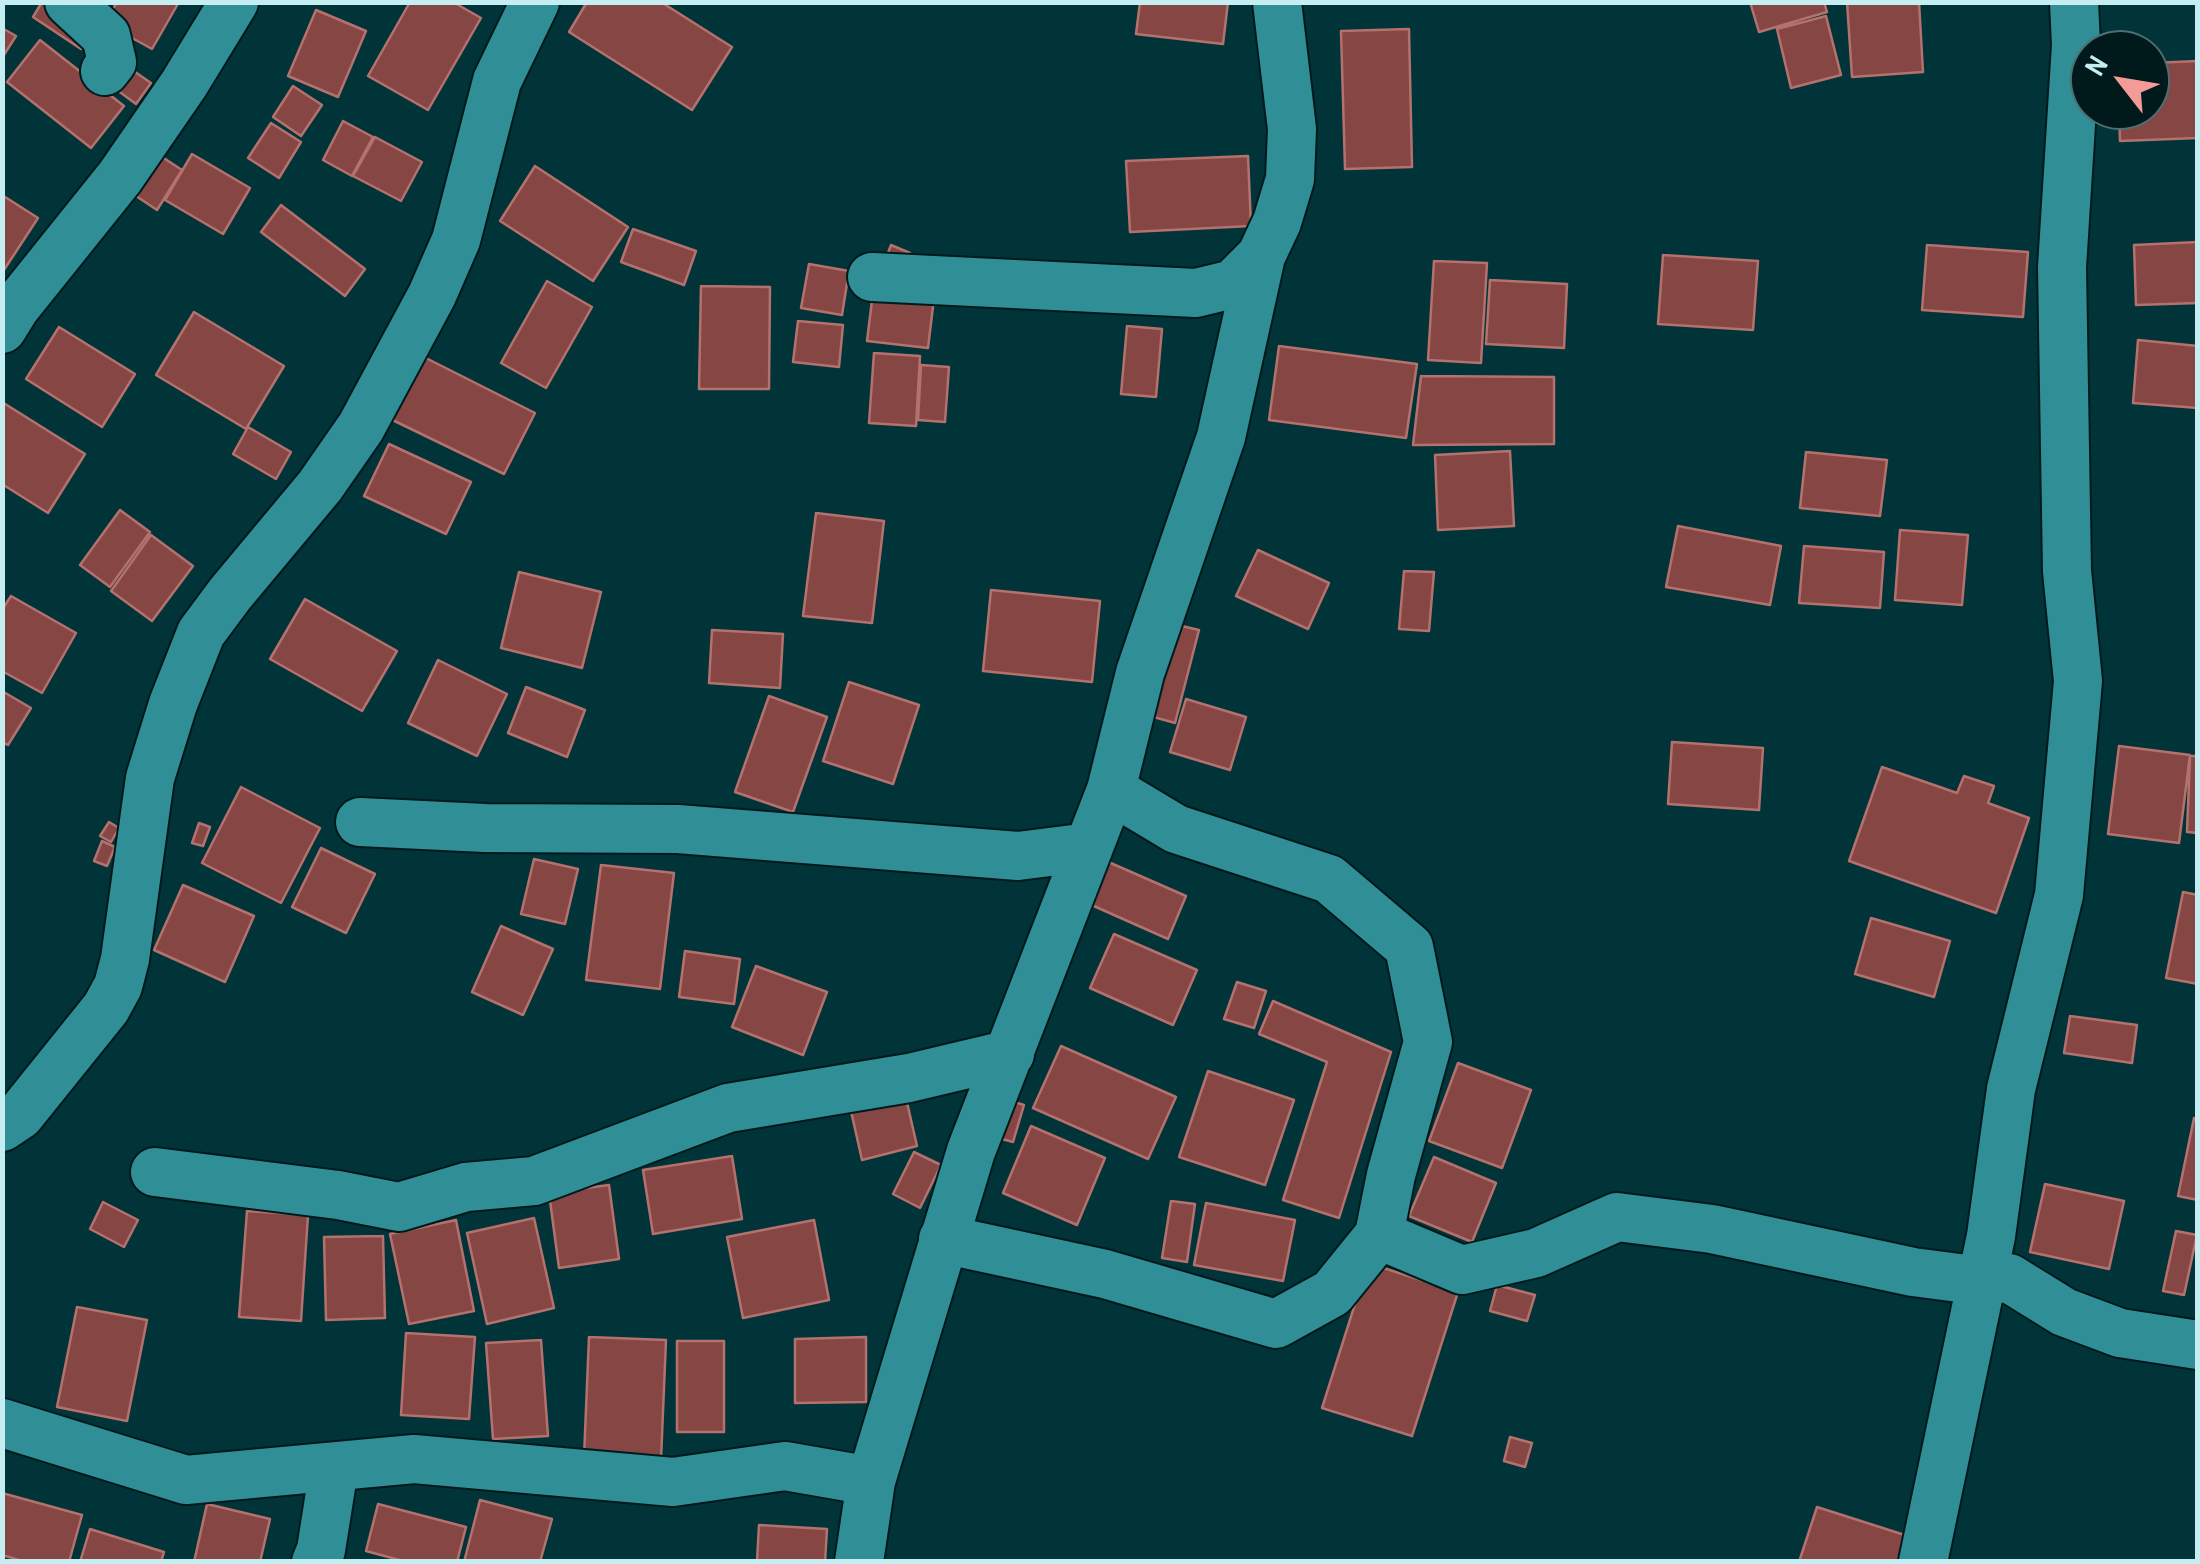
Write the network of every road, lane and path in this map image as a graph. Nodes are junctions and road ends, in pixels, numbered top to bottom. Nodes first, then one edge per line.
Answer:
1 (69, 2) edge
2 (234, 2) edge
3 (534, 2) edge
4 (1277, 2) edge
5 (2074, 2) edge
6 (105, 71) dead end
7 (1260, 256) junction
8 (872, 277) dead end
9 (2, 329) edge
10 (1110, 790) junction
11 (360, 822) dead end
12 (1088, 847) junction
13 (1010, 1054) junction
14 (2, 1126) edge
15 (155, 1172) dead end
16 (1379, 1236) junction
17 (943, 1239) junction
18 (1982, 1281) junction
19 (2198, 1345) edge
20 (2, 1423) edge
21 (334, 1468) junction
22 (871, 1481) junction
23 (316, 1562) edge
24 (859, 1562) edge
25 (1923, 1562) edge

1 - 6 street
2 - 9 street
3 - 14 street
4 - 7 street
5 - 18 street
7 - 8 street
7 - 10 street
10 - 12 street
10 - 16 street
11 - 12 street
12 - 13 street
13 - 15 street
13 - 17 street
16 - 17 street
16 - 18 street
17 - 22 street
18 - 19 street
18 - 25 street
20 - 21 street
21 - 22 street
21 - 23 street
22 - 24 street

